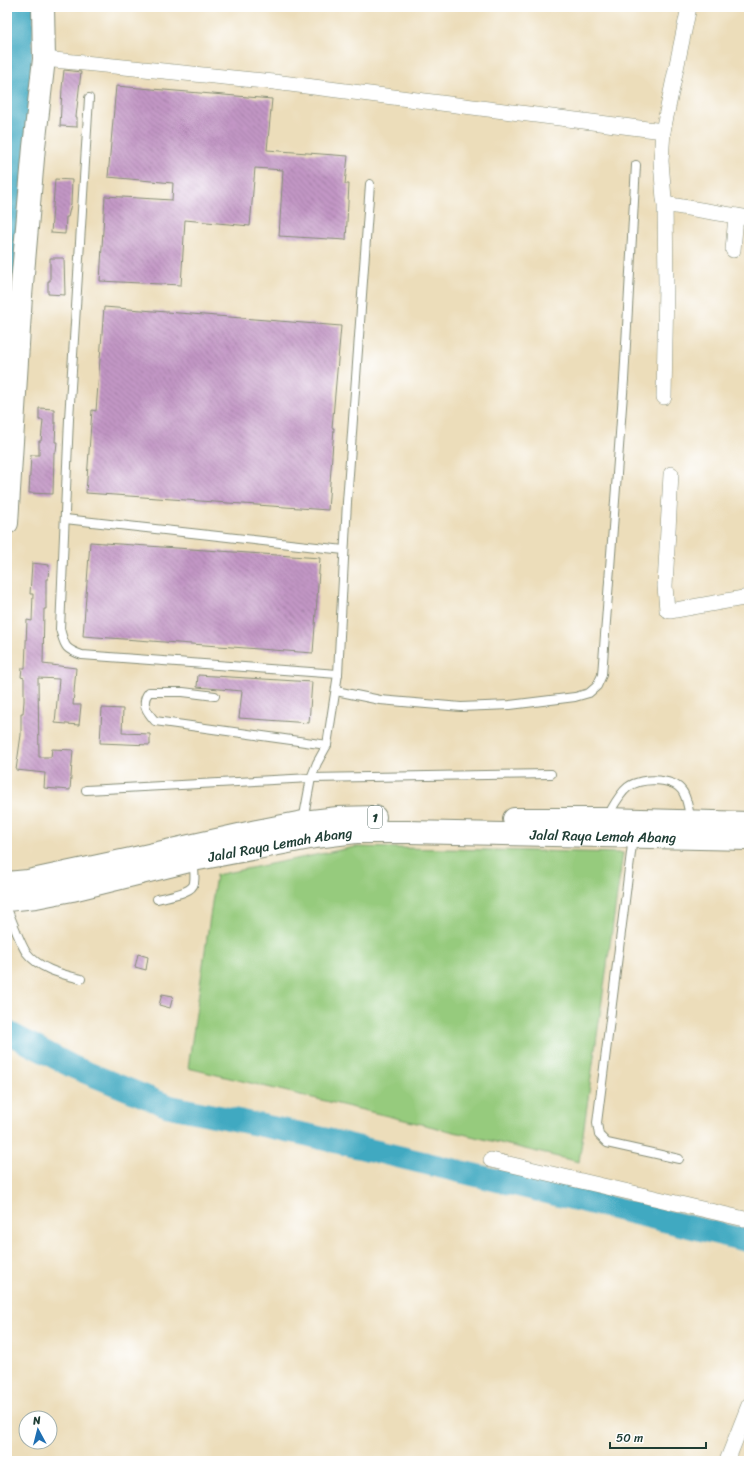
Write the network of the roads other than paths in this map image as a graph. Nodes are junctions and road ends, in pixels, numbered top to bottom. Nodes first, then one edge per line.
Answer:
1 (42, 7) edge
2 (689, 7) edge
3 (44, 59) junction
4 (89, 98) dead end
5 (663, 131) junction
6 (636, 165) dead end
7 (370, 184) dead end
8 (665, 203) junction
9 (742, 217) edge
10 (733, 250) dead end
11 (664, 397) dead end
12 (671, 474) dead end
13 (65, 519) junction
14 (7, 524) edge
15 (344, 550) junction
16 (749, 597) edge
17 (338, 674) junction
18 (336, 691) junction
19 (215, 696) dead end
20 (327, 745) junction
21 (551, 774) dead end
22 (311, 778) junction
23 (86, 790) dead end
24 (605, 819) junction
25 (303, 822) junction
26 (691, 822) junction
27 (749, 823) edge
28 (634, 836) junction
29 (749, 839) edge
30 (193, 860) junction
31 (7, 883) edge
32 (157, 899) dead end
33 (7, 900) edge
34 (7, 909) edge
35 (81, 979) dead end
36 (679, 1158) dead end
37 (491, 1160) dead end
38 (749, 1220) edge
39 (749, 1405) edge
40 (728, 1461) edge

1 - 3 main road
2 - 5 street
3 - 5 street
3 - 14 main road
4 - 13 lane
5 - 8 street
6 - 18 lane
7 - 15 lane
8 - 9 street
8 - 11 street
9 - 10 street
12 - 16 street
13 - 15 lane
13 - 17 lane
15 - 17 lane
17 - 18 lane
18 - 20 lane
19 - 20 lane
20 - 22 lane
21 - 22 lane
22 - 23 lane
22 - 25 lane
24 - 25 main road, Jalal Raya Lemah Abang / 1
24 - 26 main road, Jalal Raya Lemah Abang / 1
24 - 26 lane
25 - 31 main road, Jalal Raya Lemah Abang / 1
26 - 27 main road, Jalal Raya Lemah Abang / 1
28 - 29 main road, Jalal Raya Lemah Abang / 1
28 - 30 main road, Jalal Raya Lemah Abang / 1
28 - 36 lane
30 - 32 lane
30 - 33 main road, Jalal Raya Lemah Abang / 1
34 - 35 lane
37 - 38 street
39 - 40 street

